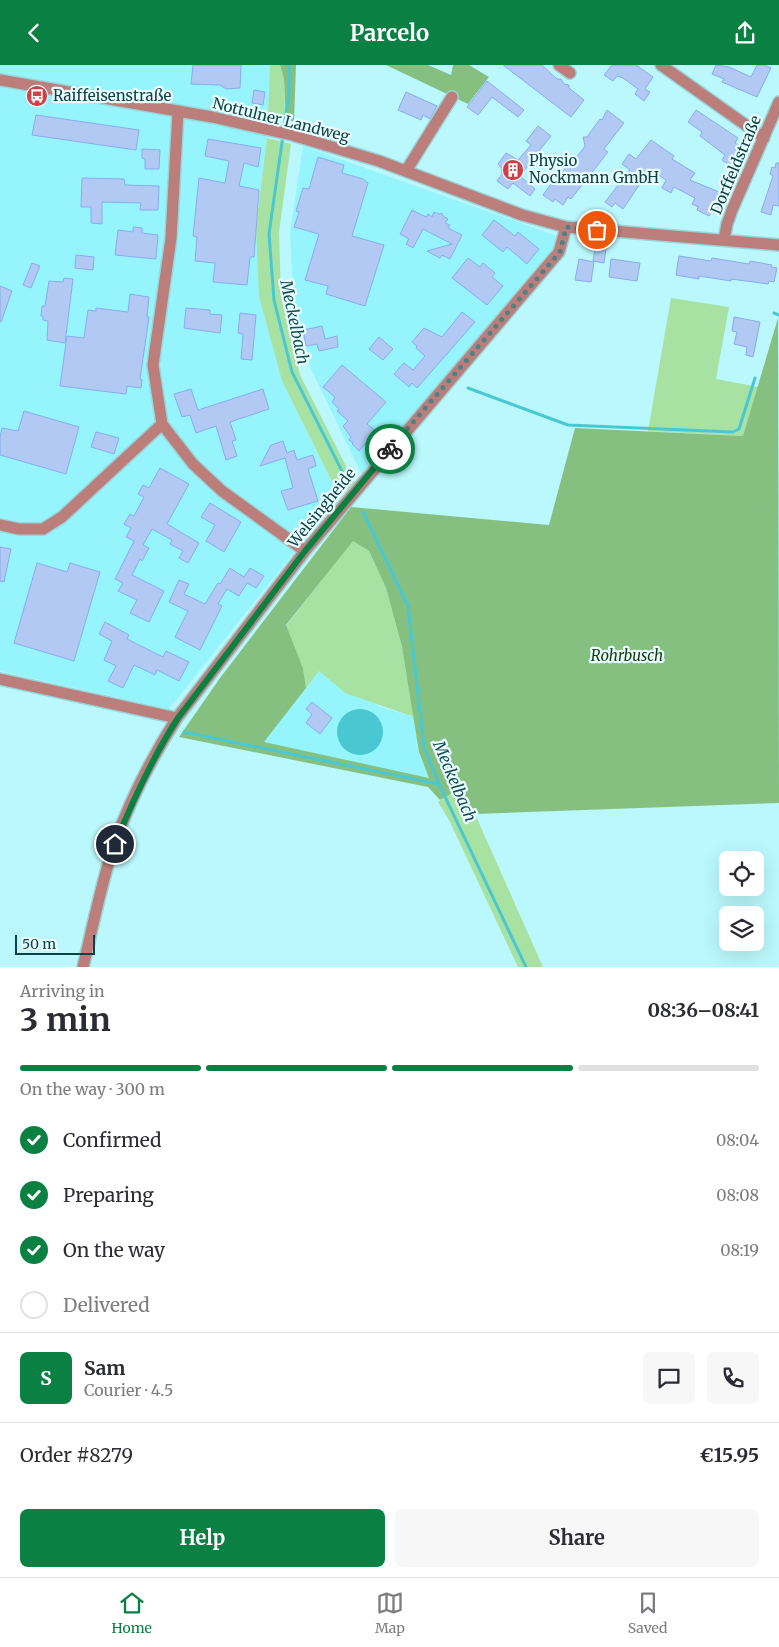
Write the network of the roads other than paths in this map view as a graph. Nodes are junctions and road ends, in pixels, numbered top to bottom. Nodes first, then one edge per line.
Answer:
1 (559, 65) edge
2 (661, 65) edge
3 (570, 73) dead end
4 (0, 80) edge
5 (452, 97) dead end
6 (779, 103) edge
7 (178, 112) junction
8 (764, 138) junction
9 (406, 171) junction
10 (566, 227) junction
11 (724, 239) junction
12 (779, 245) edge
13 (162, 424) junction
14 (0, 525) edge
15 (305, 551) junction
16 (0, 679) edge
17 (178, 718) junction
18 (83, 967) edge

1 - 3 street
2 - 8 street
4 - 7 street, Nottulner Landweg
5 - 9 street
6 - 8 street, Dorffeldstraße
7 - 9 street, Nottulner Landweg
7 - 13 street
8 - 11 street, Dorffeldstraße
9 - 10 street, Nottulner Landweg
10 - 11 street, Nottulner Landweg
10 - 15 street, Welsingheide
11 - 12 street, Nottulner Landweg
13 - 14 street
13 - 15 street
15 - 17 street, Welsingheide
16 - 17 street
17 - 18 street, Welsingheide

